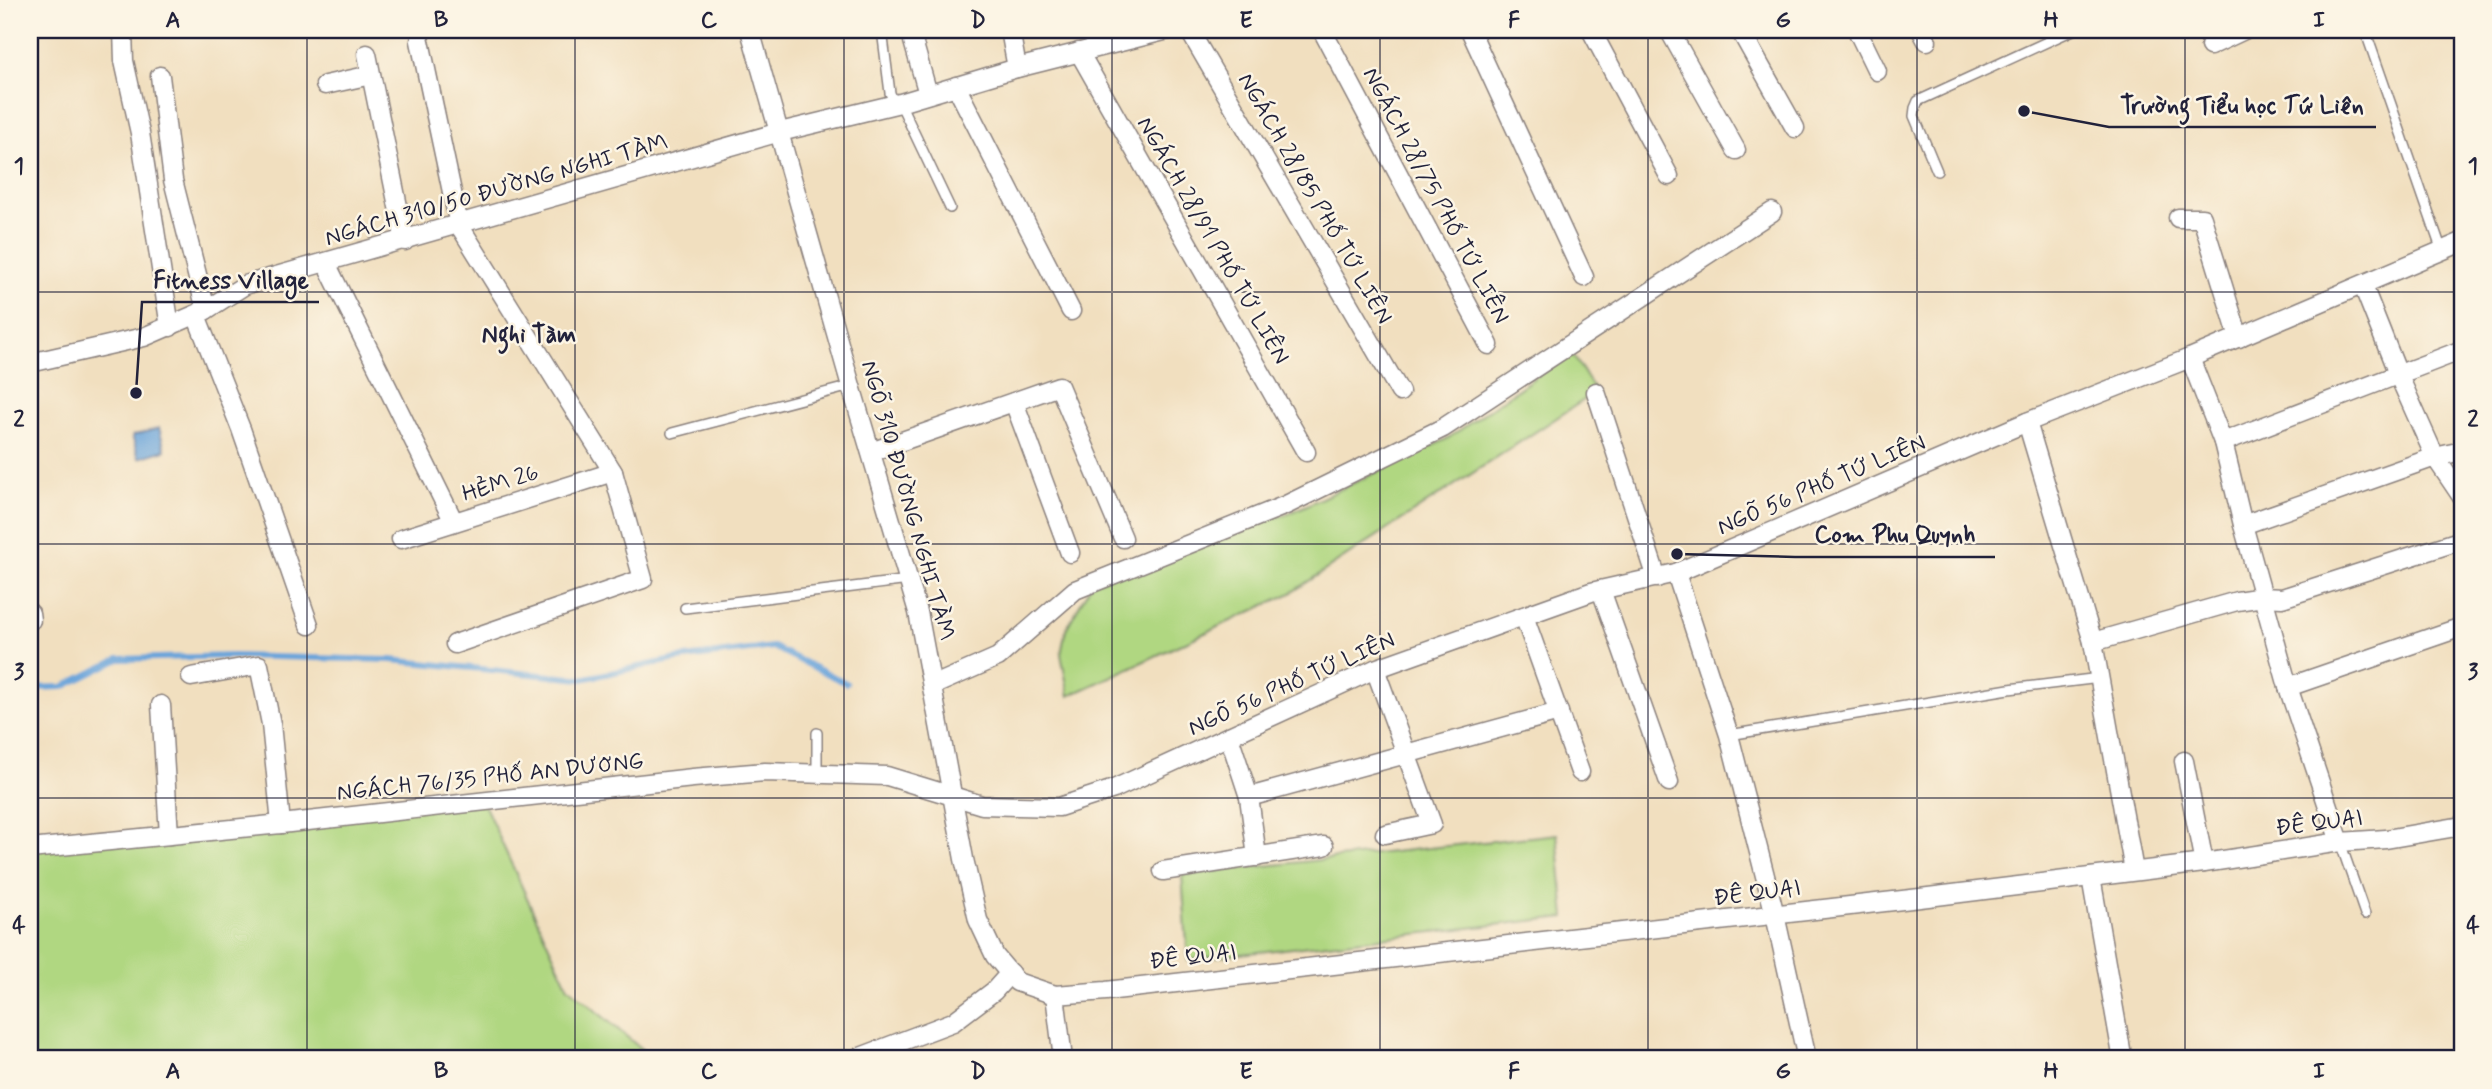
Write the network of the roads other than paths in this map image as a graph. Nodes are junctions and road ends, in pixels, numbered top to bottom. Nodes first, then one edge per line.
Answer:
1 (123, 30) edge
2 (750, 30) edge
3 (882, 30) edge
4 (1010, 30) edge
5 (1189, 30) edge
6 (1322, 30) edge
7 (1470, 30) edge
8 (1591, 30) edge
9 (1669, 30) edge
10 (1740, 30) edge
11 (1857, 30) edge
12 (2073, 30) edge
13 (2244, 30) edge
14 (2365, 30) edge
15 (1159, 31) edge
16 (1110, 36) edge
17 (420, 41) dead end
18 (913, 41) dead end
19 (2210, 46) dead end
20 (1079, 52) junction
21 (367, 54) dead end
22 (1017, 68) junction
23 (1877, 71) dead end
24 (371, 75) junction
25 (160, 76) dead end
26 (325, 85) dead end
27 (956, 86) junction
28 (928, 94) junction
29 (897, 103) junction
30 (1795, 128) dead end
31 (780, 132) junction
32 (1736, 150) dead end
33 (1937, 172) dead end
34 (1669, 176) dead end
35 (950, 208) dead end
36 (1772, 212) dead end
37 (2178, 218) dead end
38 (459, 225) junction
39 (405, 241) junction
40 (2462, 242) edge
41 (2442, 250) junction
42 (326, 263) junction
43 (1584, 277) dead end
44 (2363, 286) junction
45 (1071, 311) dead end
46 (201, 313) junction
47 (170, 327) junction
48 (2239, 338) junction
49 (1489, 345) dead end
50 (2462, 350) edge
51 (2190, 358) junction
52 (30, 363) edge
53 (2398, 374) junction
54 (852, 386) junction
55 (1400, 392) dead end
56 (1596, 392) dead end
57 (1014, 402) junction
58 (2027, 422) junction
59 (672, 433) dead end
60 (2223, 442) junction
61 (2462, 451) edge
62 (871, 452) junction
63 (1306, 453) dead end
64 (2435, 457) junction
65 (613, 472) junction
66 (2462, 497) edge
67 (454, 522) junction
68 (2243, 525) junction
69 (1123, 538) dead end
70 (401, 539) dead end
71 (2462, 540) edge
72 (1070, 554) dead end
73 (1676, 573) junction
74 (1657, 578) junction
75 (909, 580) junction
76 (1601, 590) junction
77 (2263, 597) junction
78 (685, 608) dead end
79 (1524, 616) junction
80 (309, 625) dead end
81 (2462, 627) edge
82 (2093, 642) junction
83 (455, 644) dead end
84 (1375, 669) junction
85 (191, 677) dead end
86 (2100, 678) junction
87 (932, 686) junction
88 (2288, 687) junction
89 (161, 705) dead end
90 (1559, 712) junction
91 (817, 733) dead end
92 (1729, 735) junction
93 (1230, 736) junction
94 (1405, 754) junction
95 (2184, 761) dead end
96 (1580, 772) dead end
97 (817, 774) junction
98 (1669, 782) dead end
99 (953, 797) junction
100 (1249, 797) junction
101 (281, 824) junction
102 (2462, 826) edge
103 (1385, 834) dead end
104 (169, 835) junction
105 (2340, 842) junction
106 (1324, 846) dead end
107 (30, 849) edge
108 (1257, 857) junction
109 (2204, 863) junction
110 (1163, 871) dead end
111 (2134, 871) junction
112 (2091, 877) junction
113 (2365, 914) dead end
114 (1775, 915) junction
115 (1010, 973) junction
116 (1055, 995) junction
117 (30, 1030) edge
118 (2122, 1055) dead end
119 (36, 1059) edge
120 (855, 1059) edge
121 (1063, 1059) edge
122 (1807, 1059) edge

1 - 47 street
2 - 31 street, NGÕ 310 ĐƯỜNG NGHI TÀM
3 - 29 lane
4 - 22 street
5 - 55 street, NGÁCH 28/85 PHỐ TỨ LIÊN
6 - 49 street, NGÁCH 28/75 PHỐ TỨ LIÊN
7 - 43 street
8 - 34 street
9 - 32 street
10 - 30 street
11 - 23 street
12 - 33 lane
13 - 19 street
14 - 41 lane
15 - 16 street, NGÁCH 310/50 ĐƯỜNG NGHI TÀM
16 - 20 street, NGÁCH 310/50 ĐƯỜNG NGHI TÀM
17 - 38 street
18 - 28 street
20 - 22 street, NGÁCH 310/50 ĐƯỜNG NGHI TÀM
20 - 63 street, NGÁCH 28/91 PHỐ TỨ LIÊN
21 - 24 street
22 - 27 street, NGÁCH 310/50 ĐƯỜNG NGHI TÀM
24 - 26 street
24 - 39 street
25 - 46 street
27 - 28 street, NGÁCH 310/50 ĐƯỜNG NGHI TÀM
27 - 45 street
28 - 29 street, NGÁCH 310/50 ĐƯỜNG NGHI TÀM
29 - 31 street, NGÁCH 310/50 ĐƯỜNG NGHI TÀM
29 - 35 lane
31 - 38 street, NGÁCH 310/50 ĐƯỜNG NGHI TÀM
31 - 54 street, NGÕ 310 ĐƯỜNG NGHI TÀM
36 - 87 street
37 - 48 street
38 - 39 street, NGÁCH 310/50 ĐƯỜNG NGHI TÀM
38 - 65 street
39 - 42 street, NGÁCH 310/50 ĐƯỜNG NGHI TÀM
40 - 41 street, NGÕ 56 PHỐ TỨ LIÊN
41 - 44 street, NGÕ 56 PHỐ TỨ LIÊN
42 - 46 street, NGÁCH 310/50 ĐƯỜNG NGHI TÀM
42 - 67 street
44 - 48 street, NGÕ 56 PHỐ TỨ LIÊN
44 - 53 street
46 - 47 street, NGÁCH 310/50 ĐƯỜNG NGHI TÀM
46 - 80 street
47 - 52 street, NGÁCH 310/50 ĐƯỜNG NGHI TÀM
48 - 51 street, NGÕ 56 PHỐ TỨ LIÊN
50 - 53 street
51 - 58 street, NGÕ 56 PHỐ TỨ LIÊN
51 - 60 street
53 - 60 street
53 - 64 street
54 - 59 lane
54 - 62 street, NGÕ 310 ĐƯỜNG NGHI TÀM
56 - 74 street
57 - 62 street
57 - 69 street
57 - 72 street
58 - 73 street, NGÕ 56 PHỐ TỨ LIÊN
58 - 82 street
60 - 68 street
61 - 64 street
62 - 75 street, NGÕ 310 ĐƯỜNG NGHI TÀM
64 - 66 street
64 - 68 street
65 - 67 street, HẺM 26
65 - 83 street
67 - 70 street, HẺM 26
68 - 77 street
71 - 77 street
73 - 74 street, NGÕ 56 PHỐ TỨ LIÊN
73 - 92 street
74 - 76 street, NGÕ 56 PHỐ TỨ LIÊN
75 - 78 lane
75 - 87 street, NGÕ 310 ĐƯỜNG NGHI TÀM
76 - 79 street, NGÕ 56 PHỐ TỨ LIÊN
76 - 98 street
77 - 82 street
77 - 88 street
79 - 84 street, NGÕ 56 PHỐ TỨ LIÊN
79 - 90 street
81 - 88 street
82 - 86 street
84 - 93 street, NGÕ 56 PHỐ TỨ LIÊN
84 - 94 street
85 - 101 street
86 - 92 lane
86 - 111 street
87 - 99 street, NGÕ 310 ĐƯỜNG NGHI TÀM
88 - 105 street
89 - 104 street
90 - 94 street
90 - 96 street
91 - 97 lane
92 - 114 street
93 - 99 street, NGÕ 56 PHỐ TỨ LIÊN
93 - 100 street
94 - 100 street
94 - 103 street
95 - 109 street
97 - 99 street, NGÁCH 76/35 PHỐ AN DƯƠNG
97 - 101 street, NGÁCH 76/35 PHỐ AN DƯƠNG
99 - 115 street, NGÕ 310 ĐƯỜNG NGHI TÀM
100 - 108 street
101 - 104 street, NGÁCH 76/35 PHỐ AN DƯƠNG
102 - 105 street, ĐÊ QUAI
104 - 107 street, NGÁCH 76/35 PHỐ AN DƯƠNG
105 - 109 street, ĐÊ QUAI
105 - 113 lane
106 - 108 street
108 - 110 street
109 - 111 street, ĐÊ QUAI
111 - 112 street, ĐÊ QUAI
112 - 114 street, ĐÊ QUAI
112 - 118 street
114 - 116 street, ĐÊ QUAI
114 - 122 street
115 - 116 street, NGÕ 310 ĐƯỜNG NGHI TÀM
115 - 120 street
116 - 121 street
117 - 119 lane

